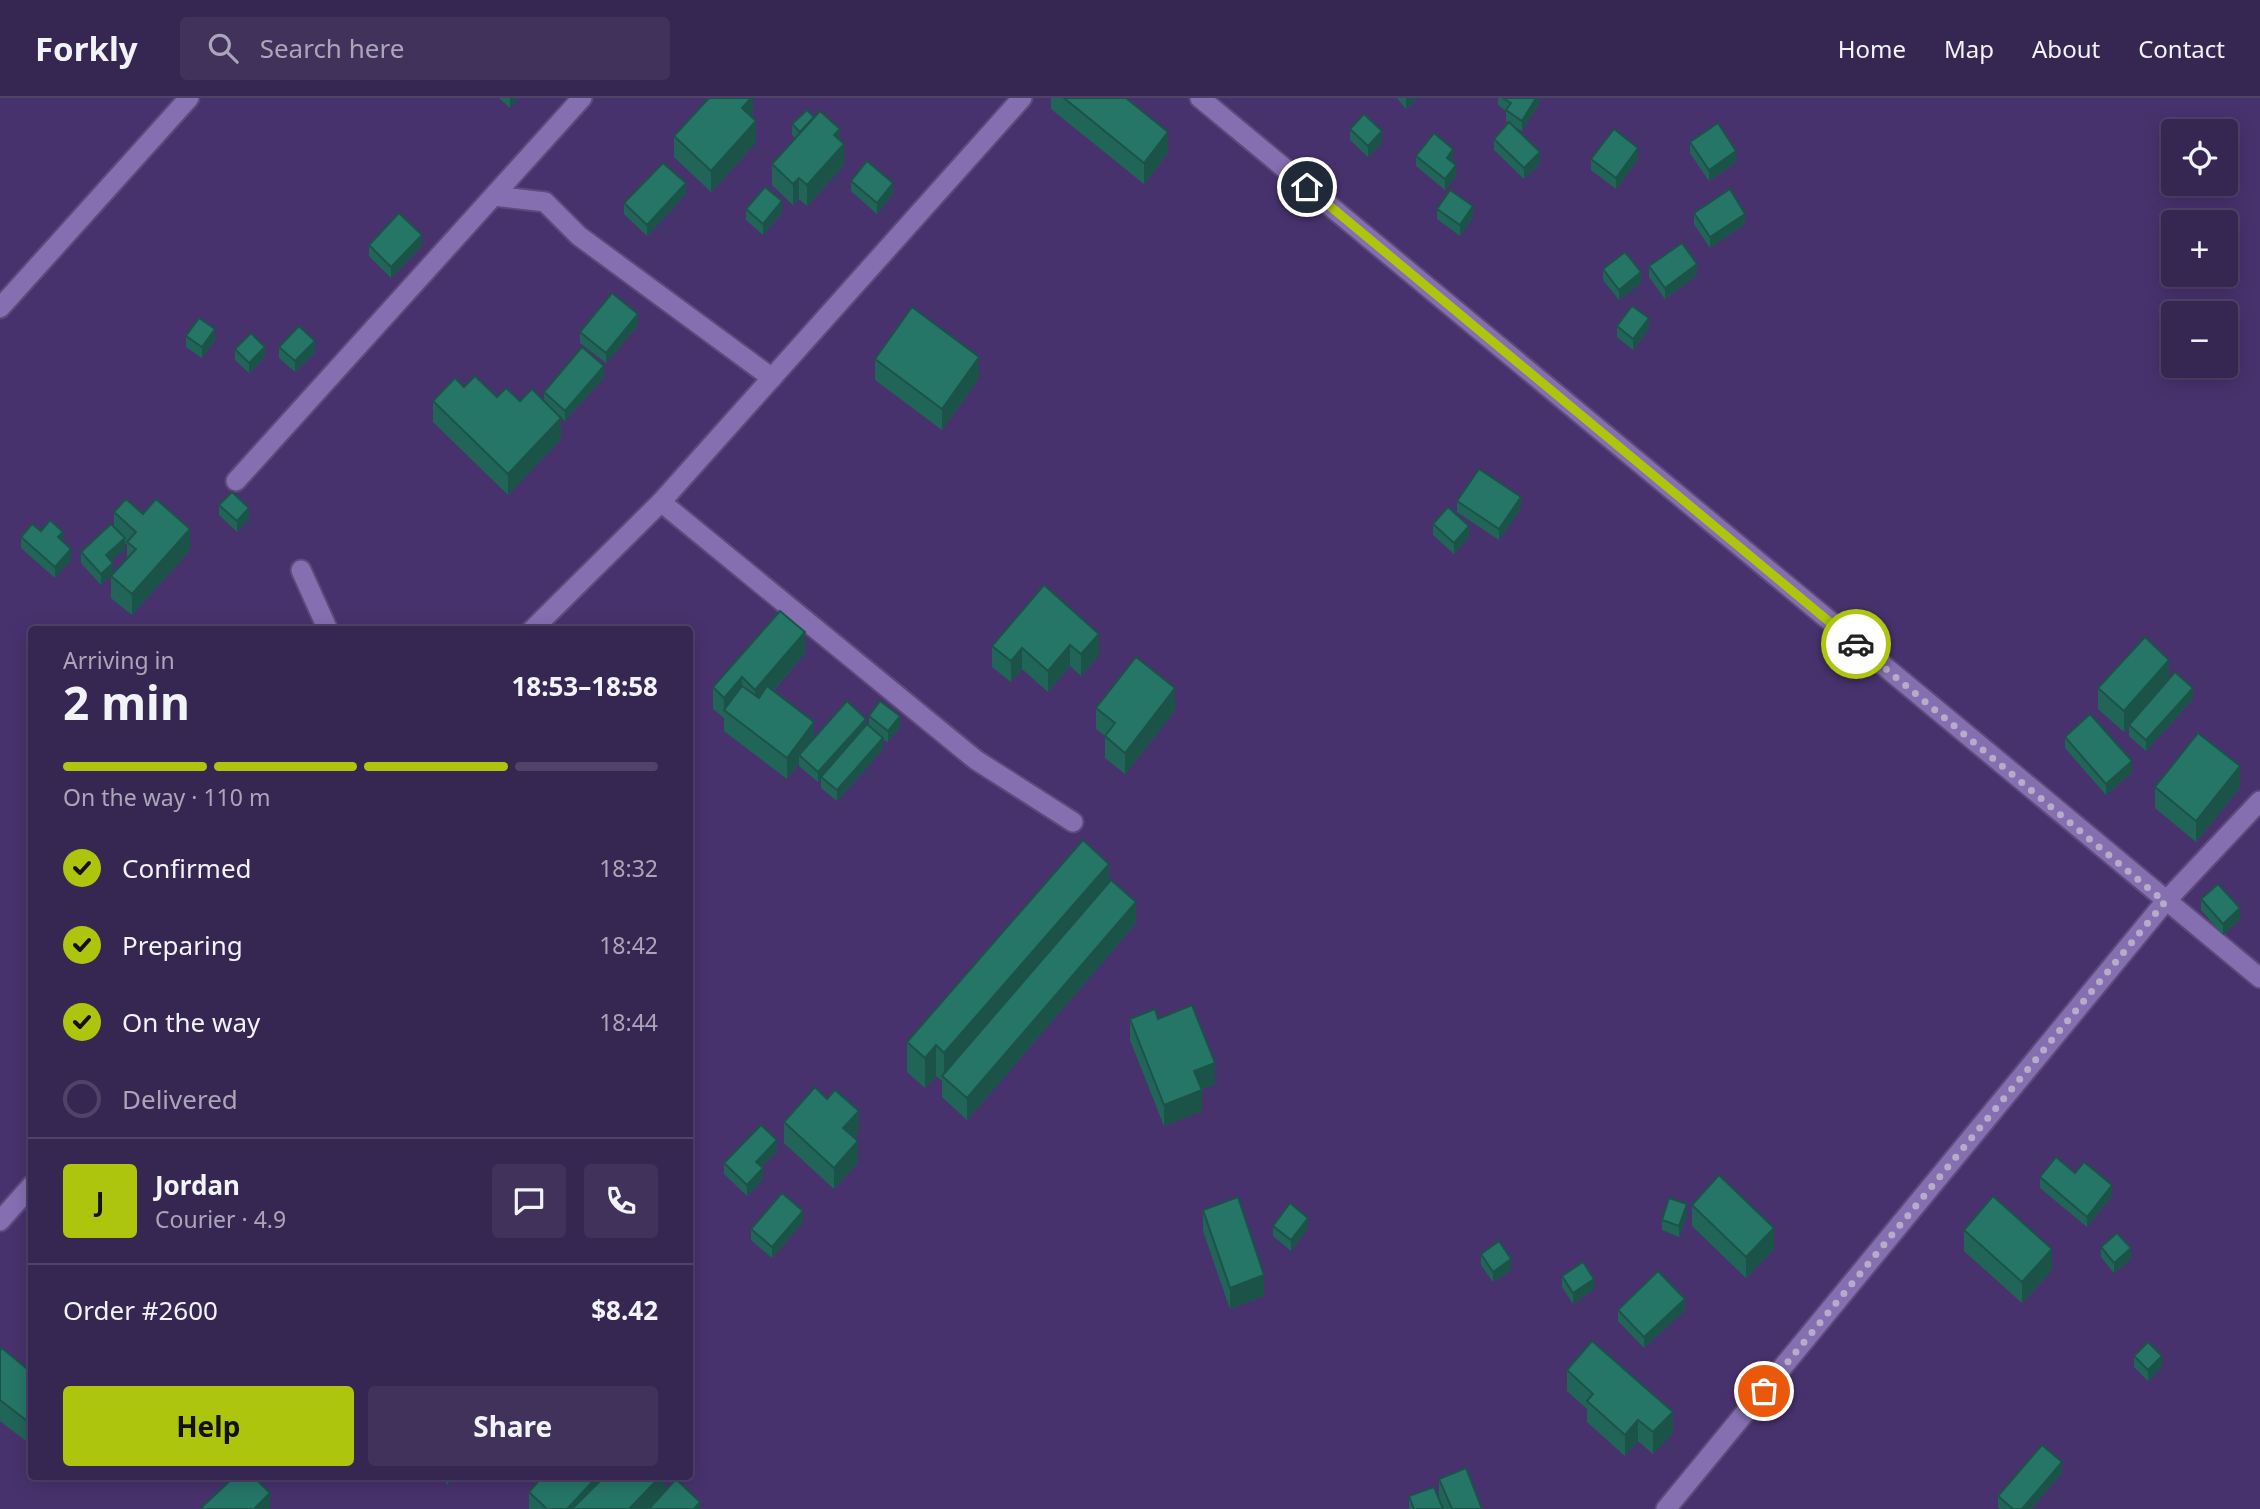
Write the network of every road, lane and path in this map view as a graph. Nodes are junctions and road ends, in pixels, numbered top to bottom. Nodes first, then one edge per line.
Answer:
1 (189, 98) edge
2 (582, 98) edge
3 (1022, 98) edge
4 (1200, 98) edge
5 (495, 196) junction
6 (0, 308) edge
7 (772, 378) junction
8 (236, 481) dead end
9 (661, 502) junction
10 (301, 570) dead end
11 (326, 626) edge
12 (536, 626) edge
13 (2260, 801) edge
14 (1073, 822) dead end
15 (2165, 902) junction
16 (2260, 978) edge
17 (28, 1190) edge
18 (0, 1221) edge
19 (1666, 1509) edge

1 - 6 street
2 - 5 street
3 - 7 street
4 - 15 street
5 - 7 street
5 - 8 street
7 - 9 street
9 - 12 street
9 - 14 street
10 - 11 street
13 - 15 street
15 - 16 street
15 - 19 street
17 - 18 street

